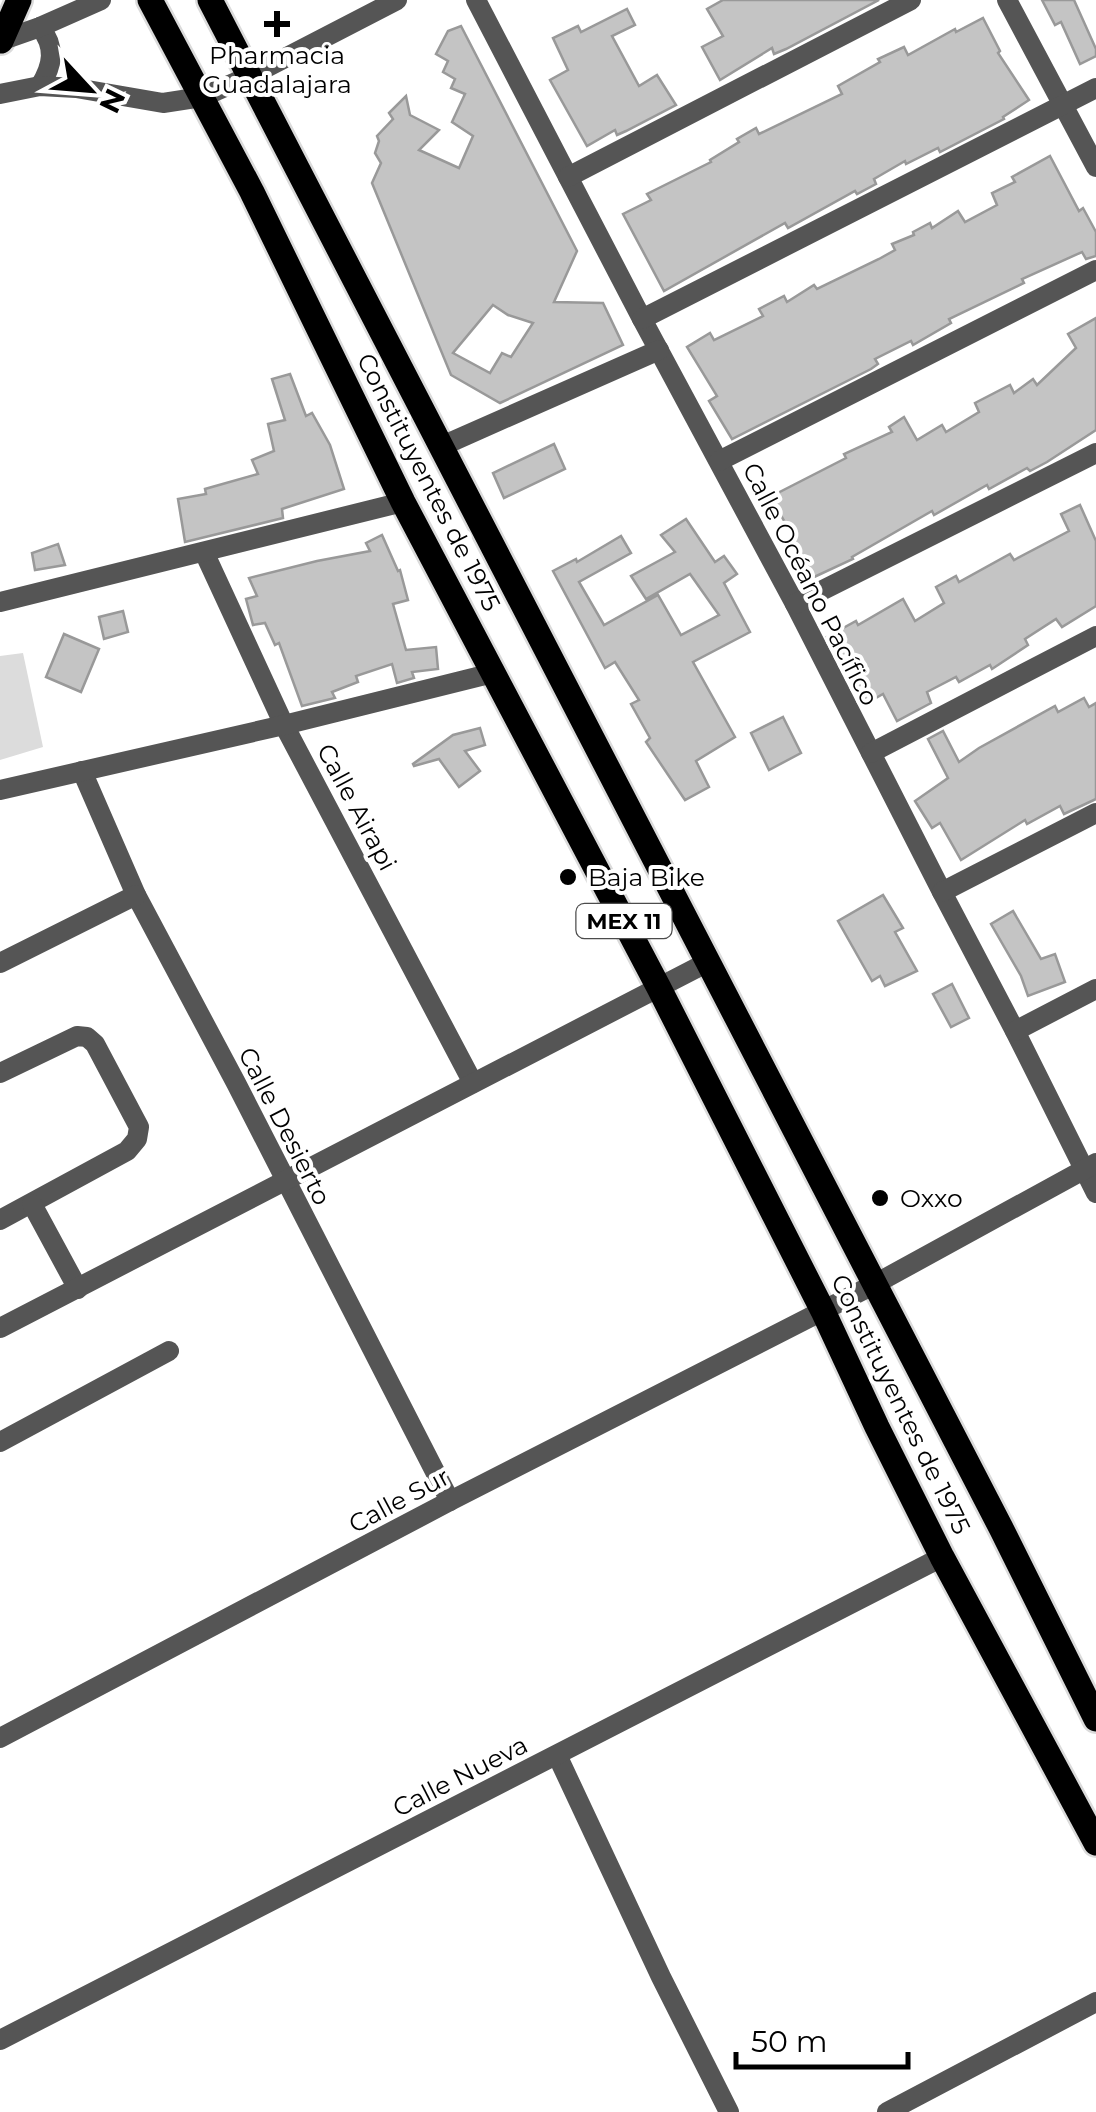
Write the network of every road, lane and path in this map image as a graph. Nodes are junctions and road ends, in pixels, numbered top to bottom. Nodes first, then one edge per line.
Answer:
1 (19, 0) edge
2 (102, 0) edge
3 (150, 0) edge
4 (210, 0) edge
5 (397, 0) edge
6 (476, 0) edge
7 (911, 0) edge
8 (1007, 0) edge
9 (40, 27) junction
10 (0, 41) edge
11 (250, 76) junction
12 (40, 86) junction
13 (1096, 88) edge
14 (0, 94) edge
15 (202, 97) junction
16 (1063, 105) junction
17 (1096, 167) edge
18 (568, 177) junction
19 (1096, 270) edge
20 (642, 319) junction
21 (659, 350) junction
22 (442, 446) junction
23 (1096, 452) edge
24 (719, 461) junction
25 (404, 502) junction
26 (204, 552) junction
27 (0, 602) edge
28 (794, 604) junction
29 (1096, 636) edge
30 (493, 673) junction
31 (284, 725) junction
32 (871, 753) junction
33 (82, 771) junction
34 (0, 790) edge
35 (1096, 813) edge
36 (942, 892) junction
37 (136, 895) junction
38 (708, 962) junction
39 (0, 963) edge
40 (659, 988) junction
41 (1096, 989) edge
42 (1015, 1030) junction
43 (0, 1074) edge
44 (474, 1082) junction
45 (1090, 1166) edge
46 (284, 1180) junction
47 (1096, 1194) edge
48 (32, 1204) junction
49 (0, 1220) edge
50 (875, 1284) junction
51 (78, 1288) junction
52 (823, 1311) junction
53 (0, 1328) edge
54 (169, 1350) dead end
55 (0, 1442) edge
56 (450, 1502) junction
57 (942, 1557) junction
58 (1096, 1719) edge
59 (0, 1738) edge
60 (558, 1755) junction
61 (1096, 1842) edge
62 (1096, 2002) edge
63 (0, 2040) edge
64 (729, 2112) edge
65 (888, 2112) edge

1 - 10 main road
2 - 9 street
3 - 15 main road, Constituyentes de 1975 / MEX 11
4 - 11 main road, Constituyentes de 1975 / MEX 11
5 - 11 street
6 - 18 street, Calle Océano Pacífico
7 - 18 street
8 - 16 street
9 - 10 street
9 - 12 street
11 - 15 street
11 - 22 main road, Constituyentes de 1975 / MEX 11
12 - 14 street
12 - 15 street
13 - 16 street
15 - 25 main road, Constituyentes de 1975 / MEX 11
16 - 17 street
16 - 20 street
18 - 20 street, Calle Océano Pacífico
19 - 24 street
20 - 21 street, Calle Océano Pacífico
21 - 22 street
21 - 24 street, Calle Océano Pacífico
22 - 38 main road, Constituyentes de 1975 / MEX 11
23 - 28 street
24 - 28 street, Calle Océano Pacífico
25 - 26 street
25 - 30 main road, Constituyentes de 1975 / MEX 11
26 - 27 street
26 - 31 street, Calle Airapi
28 - 32 street, Calle Océano Pacífico
29 - 32 street
30 - 31 street
30 - 40 main road, Constituyentes de 1975 / MEX 11
31 - 33 street
31 - 44 street, Calle Airapi
32 - 36 street, Calle Océano Pacífico
33 - 34 street
33 - 37 street, Calle Desierto
35 - 36 street
36 - 42 street, Calle Océano Pacífico
37 - 39 street
37 - 46 street, Calle Desierto
38 - 40 street
38 - 50 main road, Constituyentes de 1975 / MEX 11
40 - 44 street
40 - 52 main road, Constituyentes de 1975 / MEX 11
41 - 42 street
42 - 45 street, Calle Océano Pacífico
43 - 48 street
44 - 46 street
45 - 47 street, Calle Océano Pacífico
45 - 50 street, Calle Sur
46 - 51 street
46 - 56 street, Calle Desierto
48 - 49 street
48 - 51 street
50 - 52 street, Calle Sur
50 - 58 main road, Constituyentes de 1975 / MEX 11
51 - 53 street
52 - 56 street, Calle Sur
52 - 57 main road, Constituyentes de 1975 / MEX 11
54 - 55 street
56 - 59 street, Calle Sur
57 - 60 street, Calle Nueva
57 - 61 main road, Constituyentes de 1975 / MEX 11
60 - 63 street, Calle Nueva
60 - 64 street
62 - 65 street

